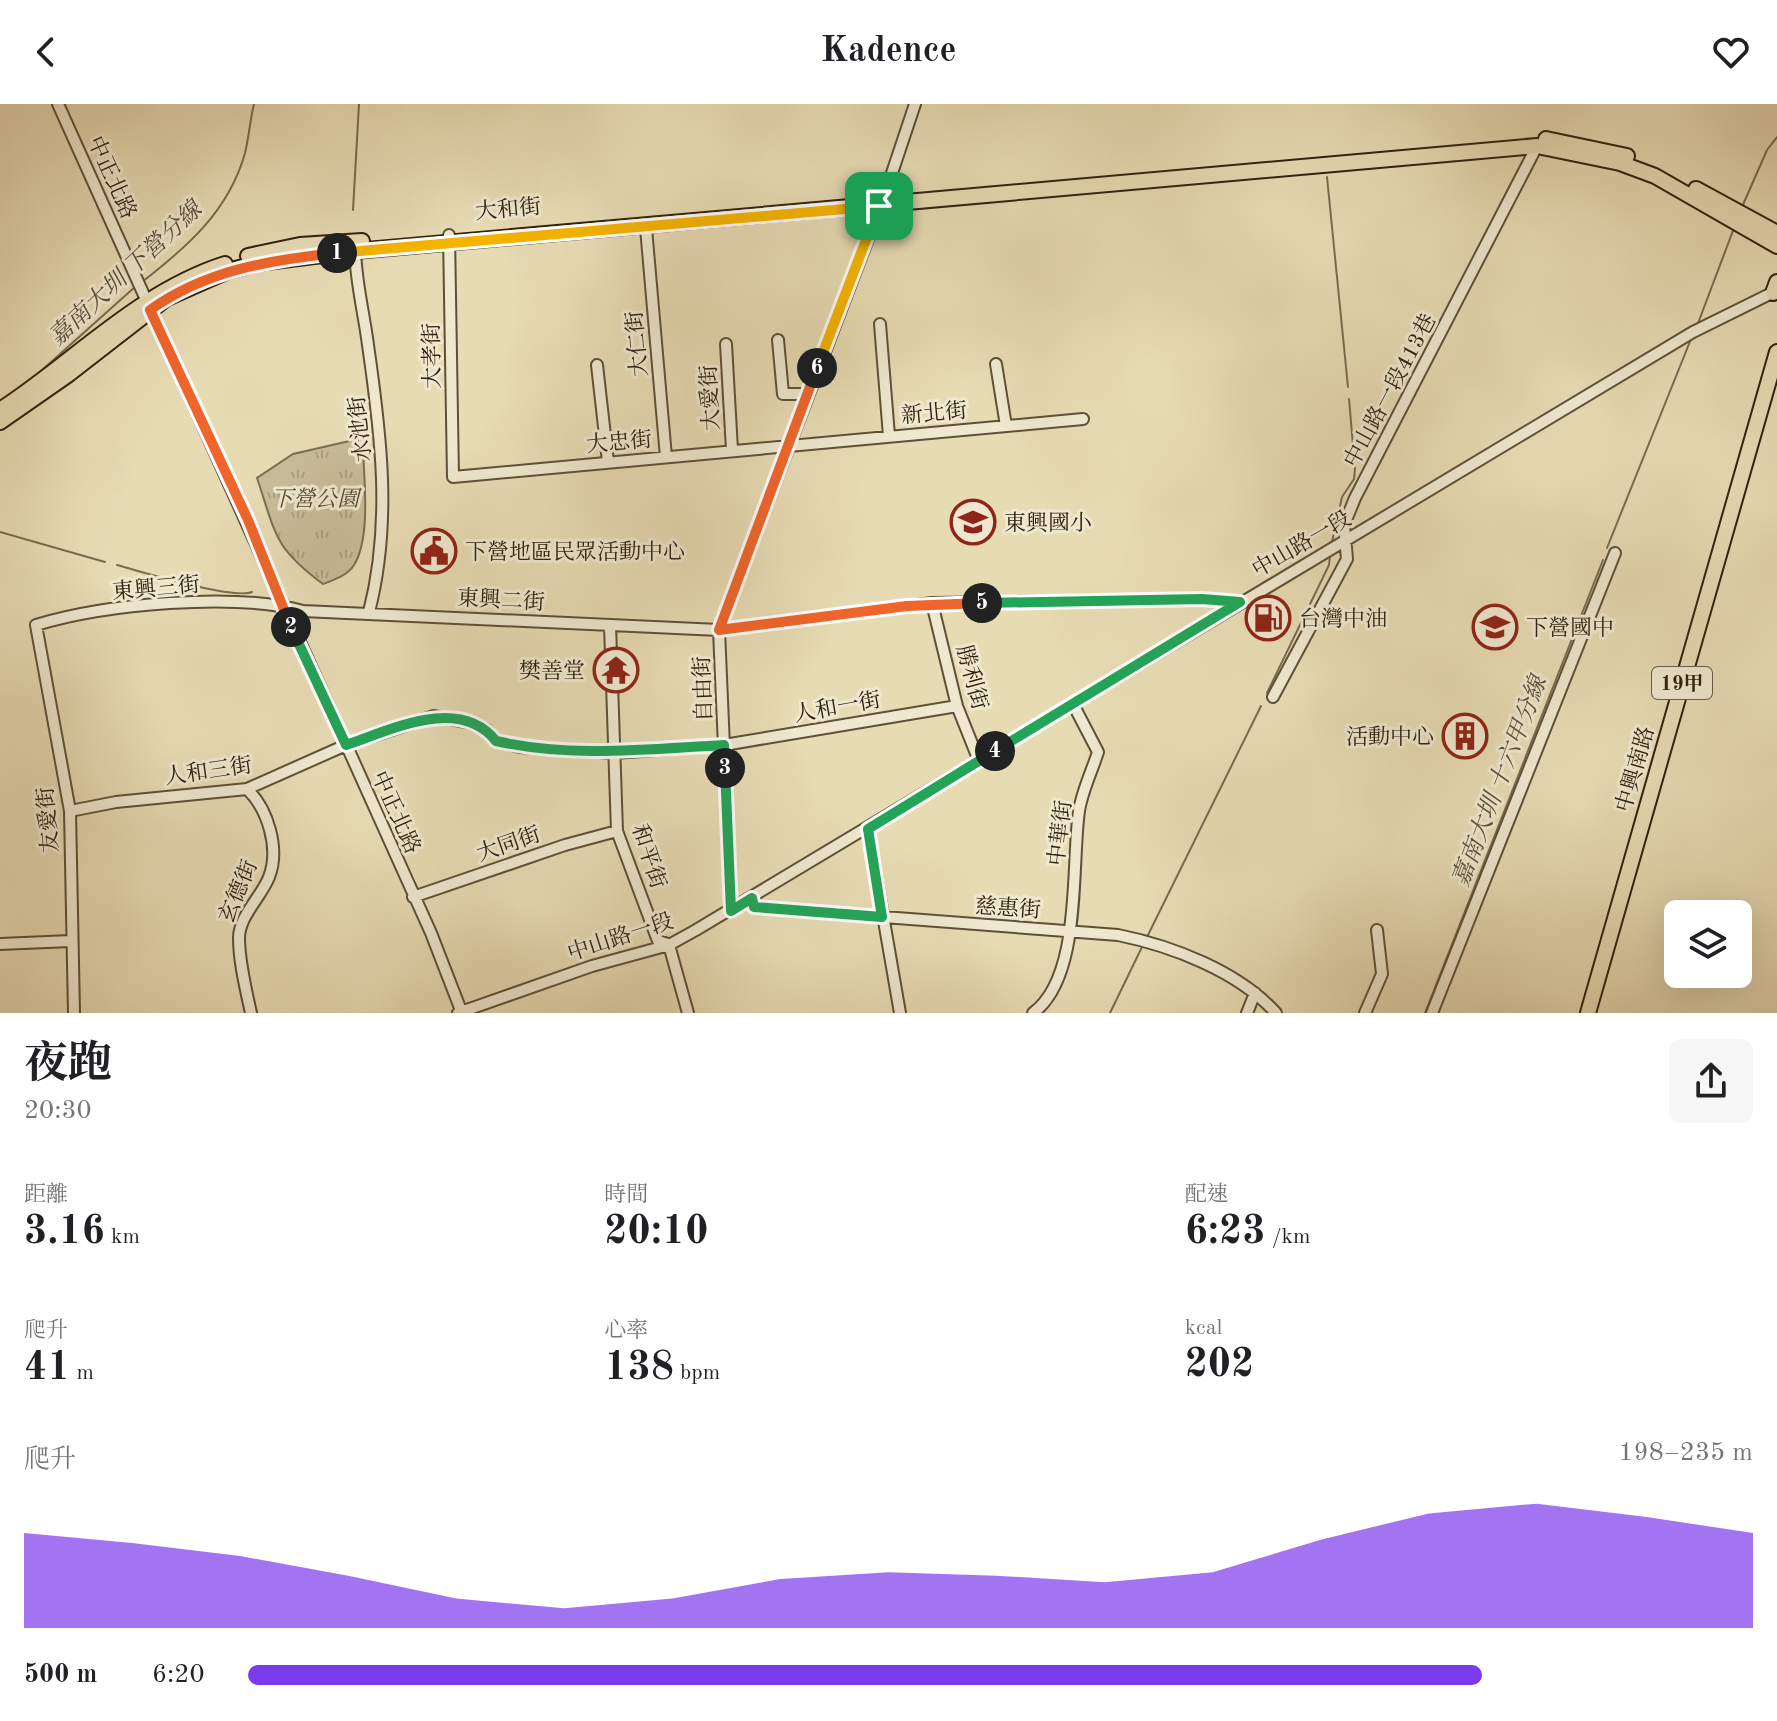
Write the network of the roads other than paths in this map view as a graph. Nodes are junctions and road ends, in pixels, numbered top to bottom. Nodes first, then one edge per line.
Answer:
1 (58, 104) edge
2 (915, 104) edge
3 (1537, 146) junction
4 (881, 202) junction
5 (646, 228) junction
6 (449, 239) junction
7 (1775, 243) edge
8 (355, 246) junction
9 (1776, 288) edge
10 (146, 301) junction
11 (880, 324) dead end
12 (778, 340) dead end
13 (726, 344) dead end
14 (1777, 352) edge
15 (996, 364) dead end
16 (597, 365) dead end
17 (807, 394) junction
18 (0, 410) edge
19 (1083, 419) dead end
20 (0, 422) edge
21 (1006, 426) junction
22 (889, 436) junction
23 (788, 445) junction
24 (732, 450) junction
25 (666, 457) junction
26 (608, 462) junction
27 (453, 477) joint
28 (1346, 541) junction
29 (1615, 553) dead end
30 (1240, 602) junction
31 (932, 603) junction
32 (281, 605) junction
33 (369, 612) junction
34 (36, 625) joint
35 (610, 625) junction
36 (719, 630) junction
37 (1273, 697) dead end
38 (1073, 704) junction
39 (957, 706) junction
40 (346, 745) junction
41 (724, 745) junction
42 (615, 753) junction
43 (979, 761) junction
44 (247, 789) junction
45 (70, 811) junction
46 (868, 829) junction
47 (617, 831) junction
48 (413, 897) junction
49 (752, 898) junction
50 (731, 911) junction
51 (882, 917) junction
52 (1377, 930) dead end
53 (1069, 931) junction
54 (71, 941) junction
55 (0, 944) edge
56 (669, 945) junction
57 (1255, 993) junction
58 (1035, 1012) edge
59 (74, 1013) edge
60 (251, 1013) edge
61 (460, 1013) edge
62 (688, 1013) edge
63 (900, 1013) edge
64 (1247, 1013) edge
65 (1276, 1013) edge
66 (1365, 1013) edge
67 (1432, 1013) edge
68 (1588, 1013) edge

1 - 10 street, 中正北路
2 - 4 street, 自由街
3 - 4 main road
3 - 7 main road
3 - 28 street, 中山路一段413巷
4 - 5 main road, 大和街
4 - 6 main road, 大和街
4 - 7 main road
4 - 17 street, 自由街
5 - 6 main road, 大和街
5 - 25 street, 大仁街
6 - 8 main road, 大和街
6 - 27 street, 大孝街
8 - 10 main road, 大和街
8 - 33 street, 水池街
9 - 28 street, 中山路一段
10 - 18 main road
10 - 20 main road
10 - 32 street, 中正北路
11 - 22 street
12 - 17 street
13 - 24 street, 大愛街
14 - 68 main road, 中興南路 / 19甲
15 - 21 street
16 - 26 street
17 - 23 street, 自由街
19 - 21 street, 新北街
21 - 22 street, 新北街
22 - 23 street, 新北街
23 - 24 street, 大忠街
23 - 36 street, 自由街
24 - 25 street, 大忠街
25 - 26 street, 大忠街
26 - 27 street, 大忠街
28 - 30 street, 中山路一段
28 - 37 street, 中山路一段413巷
29 - 67 street
30 - 31 street, 東興二街
30 - 38 street, 中山路一段
31 - 36 street, 東興二街
31 - 39 street, 勝利街
32 - 33 street, 東興二街
32 - 34 street, 東興三街
32 - 40 street, 中正北路
33 - 35 street, 東興二街
34 - 45 street, 友愛街
35 - 36 street, 東興二街
35 - 42 street, 和平街
36 - 41 street, 自由街
38 - 43 street, 中山路一段
38 - 53 street, 中華街
39 - 41 street, 人和一街
39 - 43 street, 勝利街
40 - 42 street, 人和三街
40 - 44 street, 人和三街
40 - 48 street, 中正北路
41 - 42 street, 人和一街
41 - 50 street, 自由街
42 - 47 street, 和平街
43 - 46 street, 中山路一段
44 - 45 street, 人和三街
44 - 60 street, 玄德街
45 - 54 street, 友愛街
46 - 49 street, 中山路一段
46 - 51 street
47 - 48 street, 大同街
47 - 56 street, 和平街
48 - 61 street, 中正北路
49 - 50 street, 中山路一段
49 - 51 street, 慈惠街
50 - 56 street, 中山路一段
51 - 53 street, 慈惠街
51 - 63 street
52 - 66 street
53 - 57 street, 慈惠街
53 - 58 street, 中華街
54 - 55 street
54 - 59 street, 友愛街
56 - 61 street, 中山路一段
56 - 62 street, 和平街
57 - 64 street
57 - 65 street, 慈惠街

